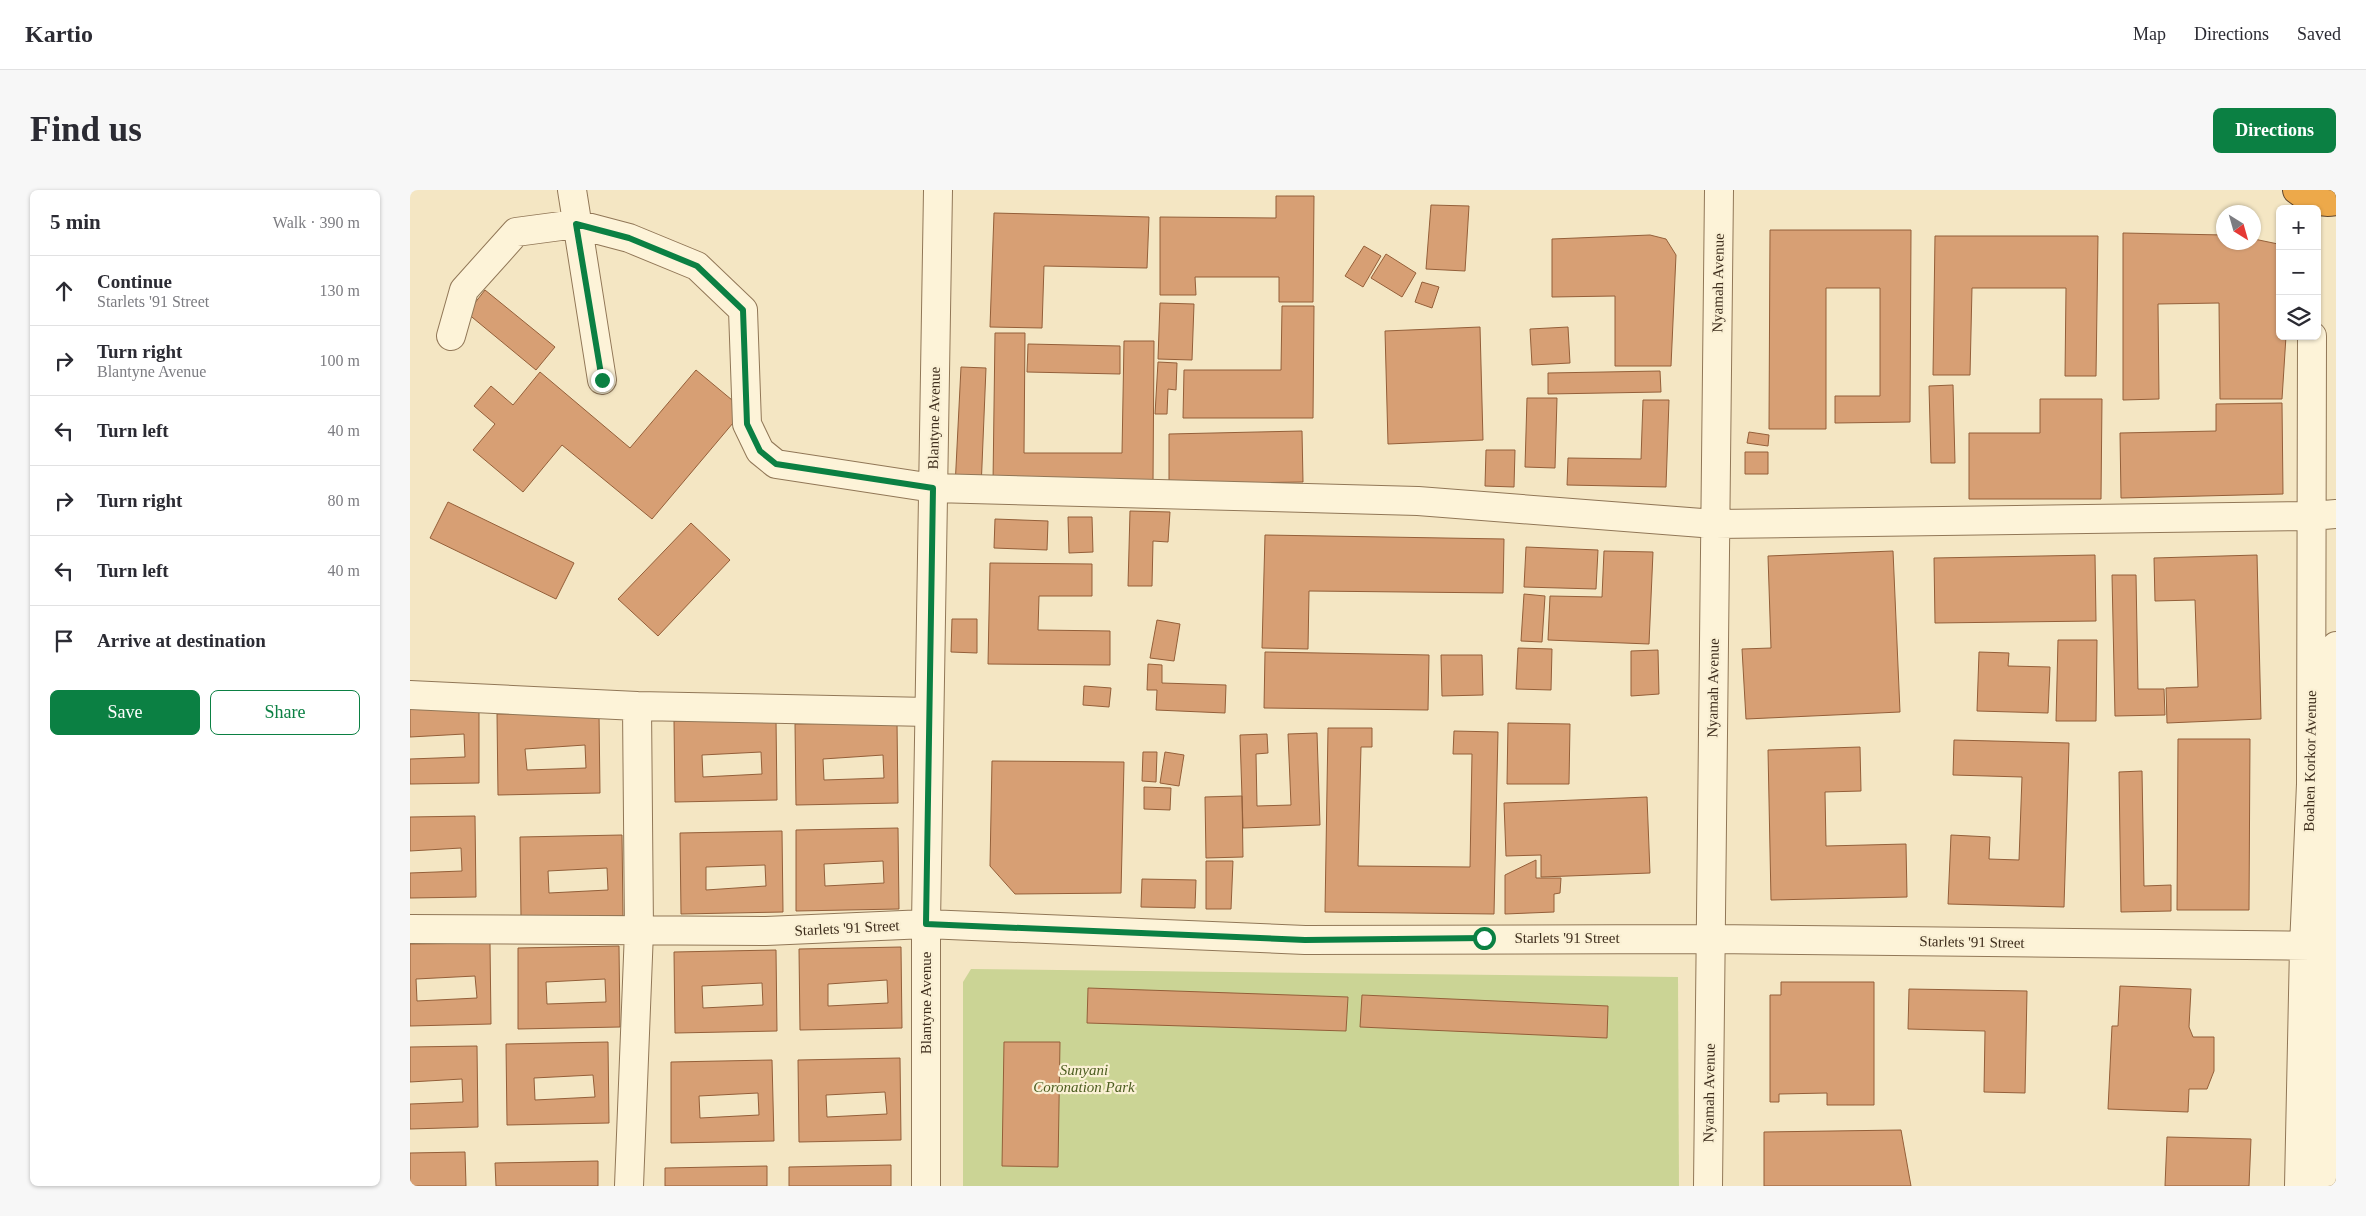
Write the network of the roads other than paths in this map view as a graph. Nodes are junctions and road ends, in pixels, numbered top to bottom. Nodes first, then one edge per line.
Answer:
1 (572, 190) edge
2 (938, 190) edge
3 (1719, 190) edge
4 (576, 224) junction
5 (451, 336) dead end
6 (2312, 340) edge
7 (602, 380) dead end
8 (933, 488) junction
9 (2323, 515) edge
10 (1715, 524) junction
11 (2336, 646) edge
12 (410, 695) edge
13 (637, 706) junction
14 (930, 712) junction
15 (2334, 794) edge
16 (926, 924) junction
17 (410, 929) edge
18 (639, 931) junction
19 (1711, 939) junction
20 (2323, 947) edge
21 (2330, 1152) edge
22 (629, 1186) edge
23 (926, 1186) edge
24 (1708, 1186) edge
25 (2299, 1186) edge
26 (2324, 1186) edge

1 - 4 street
2 - 8 street, Blantyne Avenue
3 - 10 street, Nyamah Avenue
4 - 5 street
4 - 7 street
4 - 8 street
6 - 9 street, Boahen Korkor Avenue
8 - 10 street
8 - 14 street, Blantyne Avenue
9 - 10 street
9 - 20 street, Boahen Korkor Avenue
10 - 19 street, Nyamah Avenue
11 - 15 street, Boahen Korkor Avenue
12 - 13 street
13 - 14 street
13 - 18 street
14 - 16 street, Blantyne Avenue
15 - 20 street, Boahen Korkor Avenue
16 - 18 street, Starlets '91 Street
16 - 19 street, Starlets '91 Street
16 - 23 street, Blantyne Avenue
17 - 18 street, Starlets '91 Street
18 - 22 street
19 - 20 street, Starlets '91 Street
19 - 24 street, Nyamah Avenue
20 - 21 street, Boahen Korkor Avenue
20 - 25 street, Boahen Korkor Avenue
21 - 26 street, Boahen Korkor Avenue

